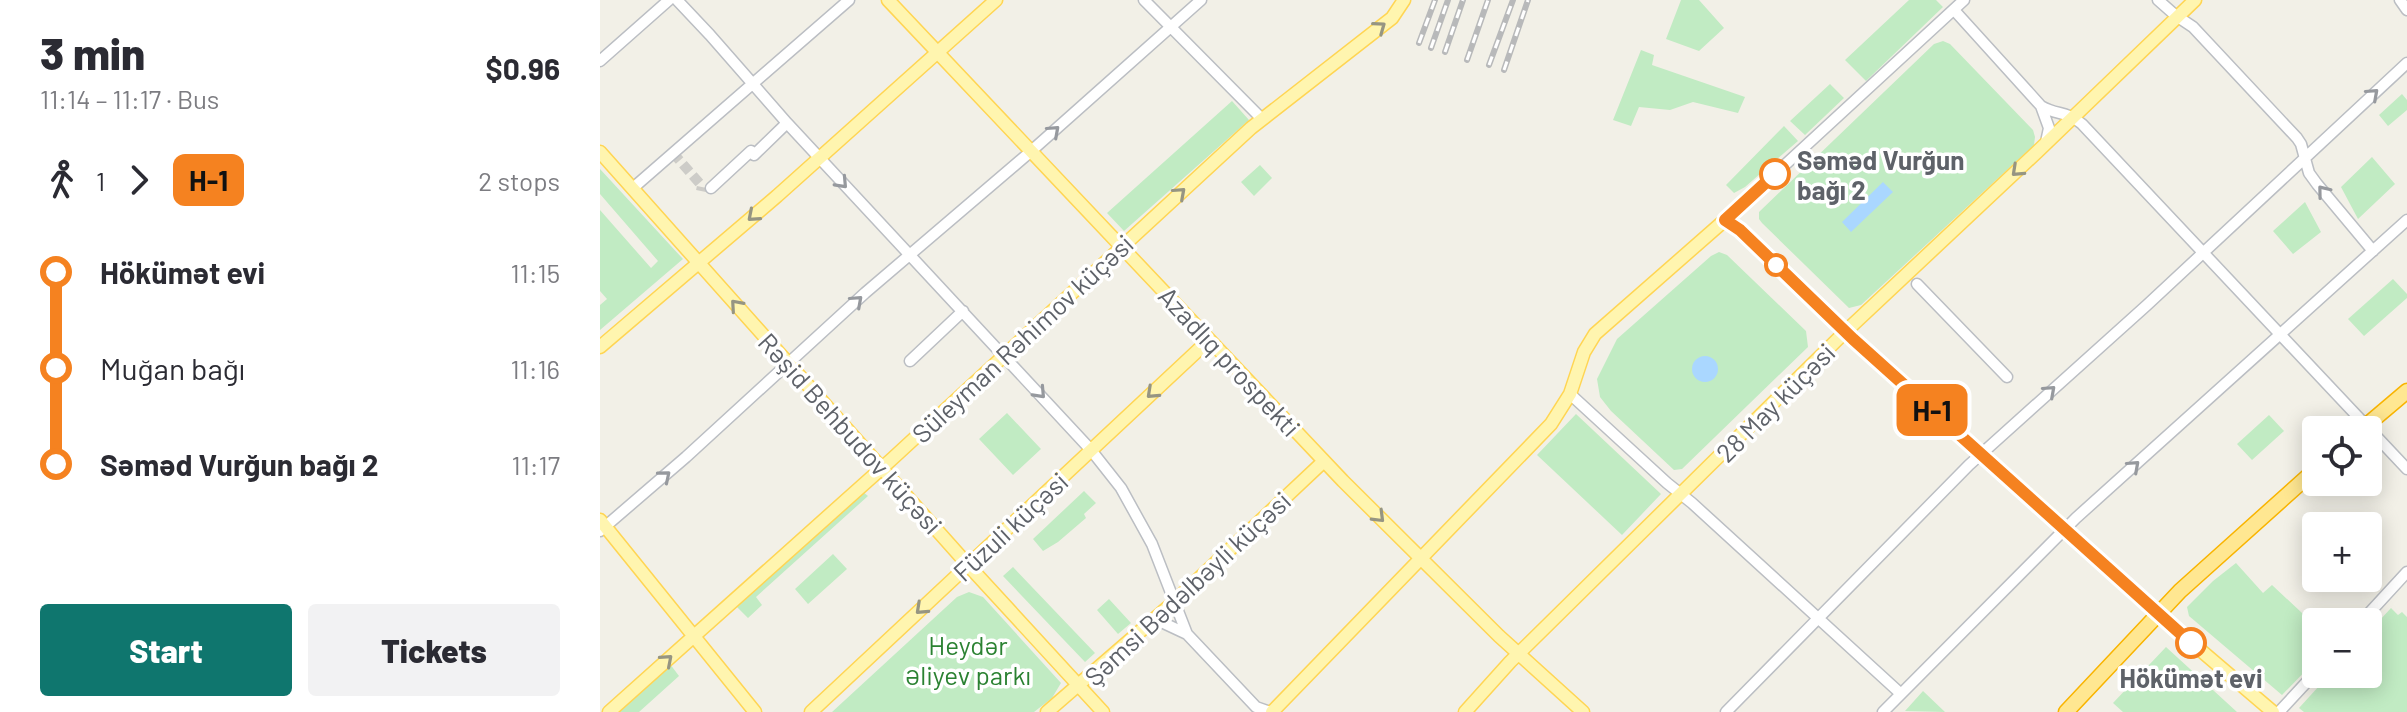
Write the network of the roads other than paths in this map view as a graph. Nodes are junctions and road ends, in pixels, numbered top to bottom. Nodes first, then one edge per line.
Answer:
1 (669, 0) edge
2 (677, 0) edge
3 (849, 0) edge
4 (888, 0) edge
5 (996, 0) edge
6 (1144, 0) edge
7 (1201, 0) edge
8 (1964, 0) edge
9 (2158, 0) edge
10 (2195, 0) edge
11 (2400, 0) edge
12 (1404, 1) edge
13 (1954, 10) junction
14 (2407, 10) edge
15 (2179, 18) junction
16 (1170, 27) junction
17 (938, 54) junction
18 (600, 61) edge
19 (2407, 63) edge
20 (752, 84) junction
21 (2041, 106) junction
22 (2072, 116) junction
23 (1262, 119) junction
24 (787, 123) junction
25 (2045, 145) junction
26 (1032, 151) junction
27 (600, 152) edge
28 (2304, 157) junction
29 (819, 158) junction
30 (633, 188) junction
31 (711, 188) dead end
32 (1725, 220) junction
33 (2407, 220) edge
34 (1122, 246) junction
35 (2373, 251) junction
36 (2203, 253) junction
37 (910, 256) junction
38 (699, 262) junction
39 (1917, 284) dead end
40 (963, 311) junction
41 (1845, 332) junction
42 (2279, 334) junction
43 (1209, 340) junction
44 (600, 347) edge
45 (1004, 355) junction
46 (910, 361) dead end
47 (789, 364) junction
48 (2007, 377) dead end
49 (2407, 391) edge
50 (1570, 394) junction
51 (2353, 416) edge
52 (2378, 416) edge
53 (2382, 445) edge
54 (1091, 450) junction
55 (1982, 454) junction
56 (1324, 461) junction
57 (881, 468) junction
58 (2407, 469) edge
59 (2302, 481) edge
60 (1681, 495) junction
61 (602, 526) edge
62 (2065, 529) junction
63 (1421, 559) junction
64 (968, 565) junction
65 (2407, 572) edge
66 (1174, 602) junction
67 (2374, 608) edge
68 (2158, 614) junction
69 (1155, 619) junction
70 (1818, 619) junction
71 (1187, 634) junction
72 (693, 638) junction
73 (1519, 653) junction
74 (1080, 686) junction
75 (2302, 686) edge
76 (1900, 693) junction
77 (609, 712) edge
78 (755, 712) edge
79 (811, 712) edge
80 (1047, 712) edge
81 (1103, 712) edge
82 (1271, 712) edge
83 (1465, 712) edge
84 (1583, 712) edge
85 (1726, 712) edge
86 (1883, 712) edge
87 (2066, 712) edge
88 (2276, 712) edge

1 - 18 street
2 - 20 street
3 - 20 street
4 - 17 main road, Azadlıq prospekti
5 - 17 main road
6 - 16 street
7 - 16 street
8 - 13 street
9 - 15 street
10 - 15 main road, 28 May küçəsi
11 - 14 street
23 -> 12 main road, Süleyman Rəhimov küçəsi
13 - 21 street
13 - 32 street
15 - 22 main road, 28 May küçəsi
15 - 28 street
16 - 23 street
26 -> 16 street
17 - 26 main road, Azadlıq prospekti
17 - 29 main road
28 -> 19 street
20 - 24 street
20 - 30 street
21 - 22 street
21 - 25 street
22 - 25 main road, 28 May küçəsi
22 - 36 street
34 -> 23 main road, Süleyman Rəhimov küçəsi
24 - 29 street
24 - 31 street
25 -> 41 main road, 28 May küçəsi
26 - 34 main road, Azadlıq prospekti
26 - 37 street
27 - 30 main road, Rəşid Behbudov küçəsi
35 -> 28 street
28 - 36 street
29 -> 37 street
29 -> 38 main road
30 - 38 main road, Rəşid Behbudov küçəsi
32 - 41 main road
32 - 50 main road
33 - 35 street
34 - 43 main road, Azadlıq prospekti
34 - 45 main road, Süleyman Rəhimov küçəsi
35 - 42 street
36 - 42 street
55 -> 36 street
37 - 40 street
47 -> 37 street
38 - 44 main road
47 -> 38 main road, Rəşid Behbudov küçəsi
39 - 48 street
40 - 45 street
40 - 46 street
41 - 55 main road
41 - 60 main road, 28 May küçəsi
42 - 51 street
62 -> 42 street
43 -> 54 main road, Füzuli küçəsi
43 - 56 main road, Azadlıq prospekti
45 -> 54 street
45 - 57 main road, Süleyman Rəhimov küçəsi
47 - 57 main road, Rəşid Behbudov küçəsi
61 -> 47 street
49 - 52 highway
50 - 60 street
50 - 63 main road
53 - 58 street
54 - 64 main road, Füzuli küçəsi
54 - 66 street
55 - 62 main road
55 - 70 street
56 -> 63 main road, Azadlıq prospekti
56 - 66 main road, Şəmsi Bədəlbəyli küçəsi
57 - 64 main road, Rəşid Behbudov küçəsi
57 - 72 main road, Süleyman Rəhimov küçəsi
59 - 68 highway
60 - 70 street
60 - 73 main road, 28 May küçəsi
61 - 72 main road
62 - 68 main road
62 - 76 street
63 - 73 main road, Azadlıq prospekti
63 - 82 main road
64 - 74 main road, Rəşid Behbudov küçəsi
64 -> 79 main road, Füzuli küçəsi
65 - 67 street
66 - 69 main road, Şəmsi Bədəlbəyli küçəsi
66 - 71 street
68 - 87 highway
68 - 88 main road
69 - 71 street
69 - 74 main road, Şəmsi Bədəlbəyli küçəsi
70 - 76 street
70 - 85 street
71 - 82 street
77 -> 72 main road, Süleyman Rəhimov küçəsi
72 - 78 main road
73 - 83 main road, 28 May küçəsi
73 - 84 main road, Azadlıq prospekti
74 - 80 main road, Şəmsi Bədəlbəyli küçəsi
74 - 81 main road, Rəşid Behbudov küçəsi
75 - 88 street
76 - 86 street

